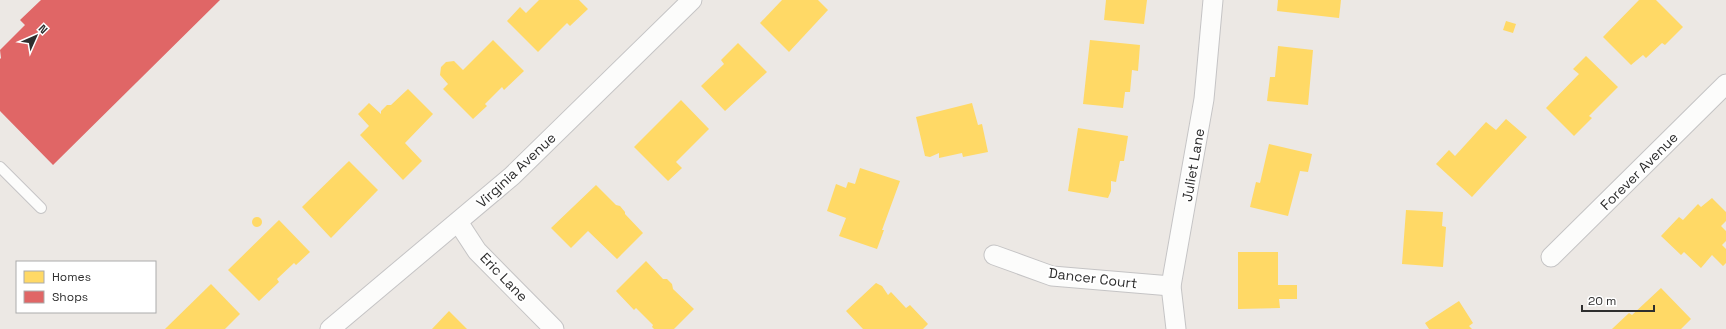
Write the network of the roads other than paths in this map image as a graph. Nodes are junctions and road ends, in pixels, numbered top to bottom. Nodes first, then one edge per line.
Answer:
1 (692, 0) edge
2 (1213, 0) edge
3 (1726, 84) edge
4 (0, 167) edge
5 (42, 208) dead end
6 (458, 222) junction
7 (994, 255) dead end
8 (1551, 257) dead end
9 (1171, 286) junction
10 (330, 329) edge
11 (554, 329) edge
12 (1176, 329) edge

1 - 6 street, Virginia Avenue
2 - 9 street, Juliet Lane
3 - 8 street, Forever Avenue
4 - 5 lane
6 - 10 street, Virginia Avenue
6 - 11 street, Eric Lane
7 - 9 street, Dancer Court
9 - 12 street, Juliet Lane

